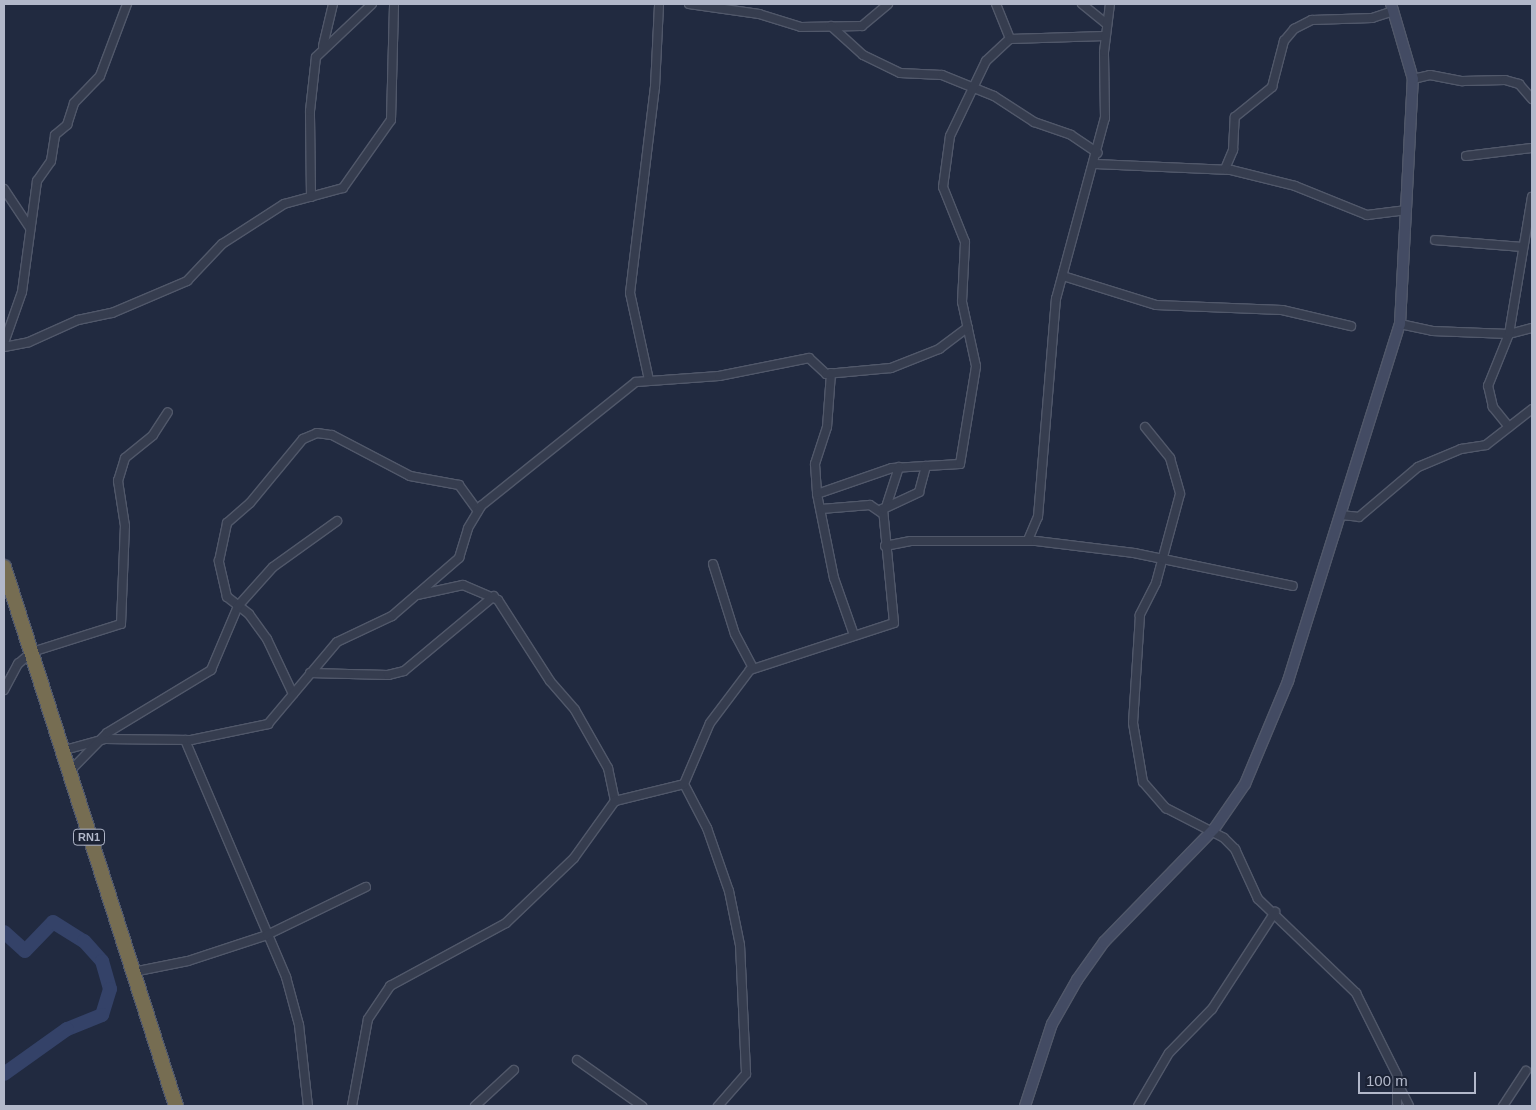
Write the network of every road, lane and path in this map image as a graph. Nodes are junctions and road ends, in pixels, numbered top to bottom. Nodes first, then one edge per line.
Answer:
1 (127, 4) edge
2 (333, 4) edge
3 (372, 4) edge
4 (394, 4) edge
5 (659, 4) edge
6 (689, 4) edge
7 (888, 4) edge
8 (996, 4) edge
9 (1082, 4) edge
10 (1110, 4) edge
11 (1392, 7) edge
12 (1107, 24) junction
13 (831, 26) junction
14 (1105, 36) junction
15 (1010, 39) junction
16 (322, 48) junction
17 (1414, 79) junction
18 (972, 87) junction
19 (1532, 99) edge
20 (1532, 148) edge
21 (1098, 153) junction
22 (1466, 156) dead end
23 (1094, 164) junction
24 (1225, 169) junction
25 (4, 189) edge
26 (311, 197) junction
27 (1532, 198) edge
28 (1407, 210) junction
29 (30, 228) junction
30 (1434, 240) dead end
31 (1522, 247) junction
32 (1063, 276) junction
33 (1400, 324) junction
34 (968, 326) junction
35 (1351, 326) dead end
36 (1532, 328) edge
37 (1509, 334) junction
38 (4, 343) edge
39 (4, 347) edge
40 (831, 373) junction
41 (648, 380) junction
42 (1532, 409) edge
43 (168, 412) dead end
44 (1145, 427) dead end
45 (1509, 427) junction
46 (926, 466) junction
47 (899, 467) junction
48 (817, 494) junction
49 (887, 504) junction
50 (821, 509) junction
51 (478, 511) junction
52 (882, 513) junction
53 (1341, 515) junction
54 (336, 521) dead end
55 (1028, 540) junction
56 (885, 546) junction
57 (1162, 559) junction
58 (713, 564) dead end
59 (4, 567) edge
60 (1293, 586) dead end
61 (414, 596) junction
62 (494, 596) junction
63 (238, 606) junction
64 (854, 635) junction
65 (32, 652) junction
66 (753, 668) junction
67 (310, 673) junction
68 (4, 690) edge
69 (293, 694) junction
70 (185, 740) junction
71 (98, 741) junction
72 (62, 751) junction
73 (69, 772) junction
74 (684, 784) junction
75 (615, 801) junction
76 (1214, 829) junction
77 (366, 887) dead end
78 (1275, 912) junction
79 (267, 935) junction
80 (133, 972) junction
81 (577, 1060) dead end
82 (514, 1070) dead end
83 (1526, 1071) dead end
84 (1400, 1088) junction
85 (176, 1106) edge
86 (308, 1106) edge
87 (352, 1106) edge
88 (475, 1106) edge
89 (642, 1106) edge
90 (718, 1106) edge
91 (1025, 1106) edge
92 (1138, 1106) edge
93 (1397, 1106) edge
94 (1409, 1106) edge
95 (1503, 1106) edge

1 - 29 street
2 - 16 street
3 - 16 street
4 - 26 street
5 - 41 street
6 - 13 street
7 - 13 street
8 - 15 street
9 - 12 street
10 - 12 street
11 - 17 main road
11 - 24 street
12 - 14 street
13 - 18 street
14 - 15 street
14 - 21 street
15 - 18 street
16 - 26 street
17 - 19 street
17 - 28 main road
18 - 21 street
18 - 34 street
20 - 22 street
21 - 23 street
23 - 24 street
23 - 32 street
24 - 28 street
25 - 29 street
26 - 39 street
27 - 31 street
28 - 33 main road
29 - 38 street
30 - 31 street
31 - 37 street
32 - 35 street
32 - 55 street
33 - 37 street
33 - 53 main road
34 - 40 street
34 - 46 street
36 - 37 street
37 - 45 street
40 - 41 street
40 - 48 street
41 - 51 street
42 - 45 street
43 - 65 street
44 - 57 street
45 - 53 street
46 - 47 street
46 - 49 street
47 - 48 street
47 - 49 street
48 - 50 street
49 - 52 street
50 - 52 street
50 - 64 street
51 - 61 street
51 - 63 street
52 - 56 street
53 - 76 main road
54 - 63 street
55 - 56 street
55 - 57 street
56 - 64 street
57 - 60 street
57 - 76 street
58 - 66 street
59 - 65 highway, RN1
61 - 62 street
61 - 67 street
62 - 67 street
62 - 75 street
63 - 69 street
63 - 71 street
64 - 66 street
65 - 68 street
65 - 72 highway, RN1
66 - 74 street
67 - 69 street
69 - 70 street
70 - 71 street
70 - 79 street
71 - 72 street
71 - 73 street
72 - 73 highway, RN1
73 - 80 highway, RN1
74 - 75 street
74 - 90 street
75 - 87 street
76 - 78 street
76 - 91 main road
77 - 79 street
78 - 84 street
78 - 92 street
79 - 80 street
79 - 86 street
80 - 85 highway, RN1
81 - 89 street
82 - 88 street
83 - 95 street
84 - 93 street
84 - 94 street

